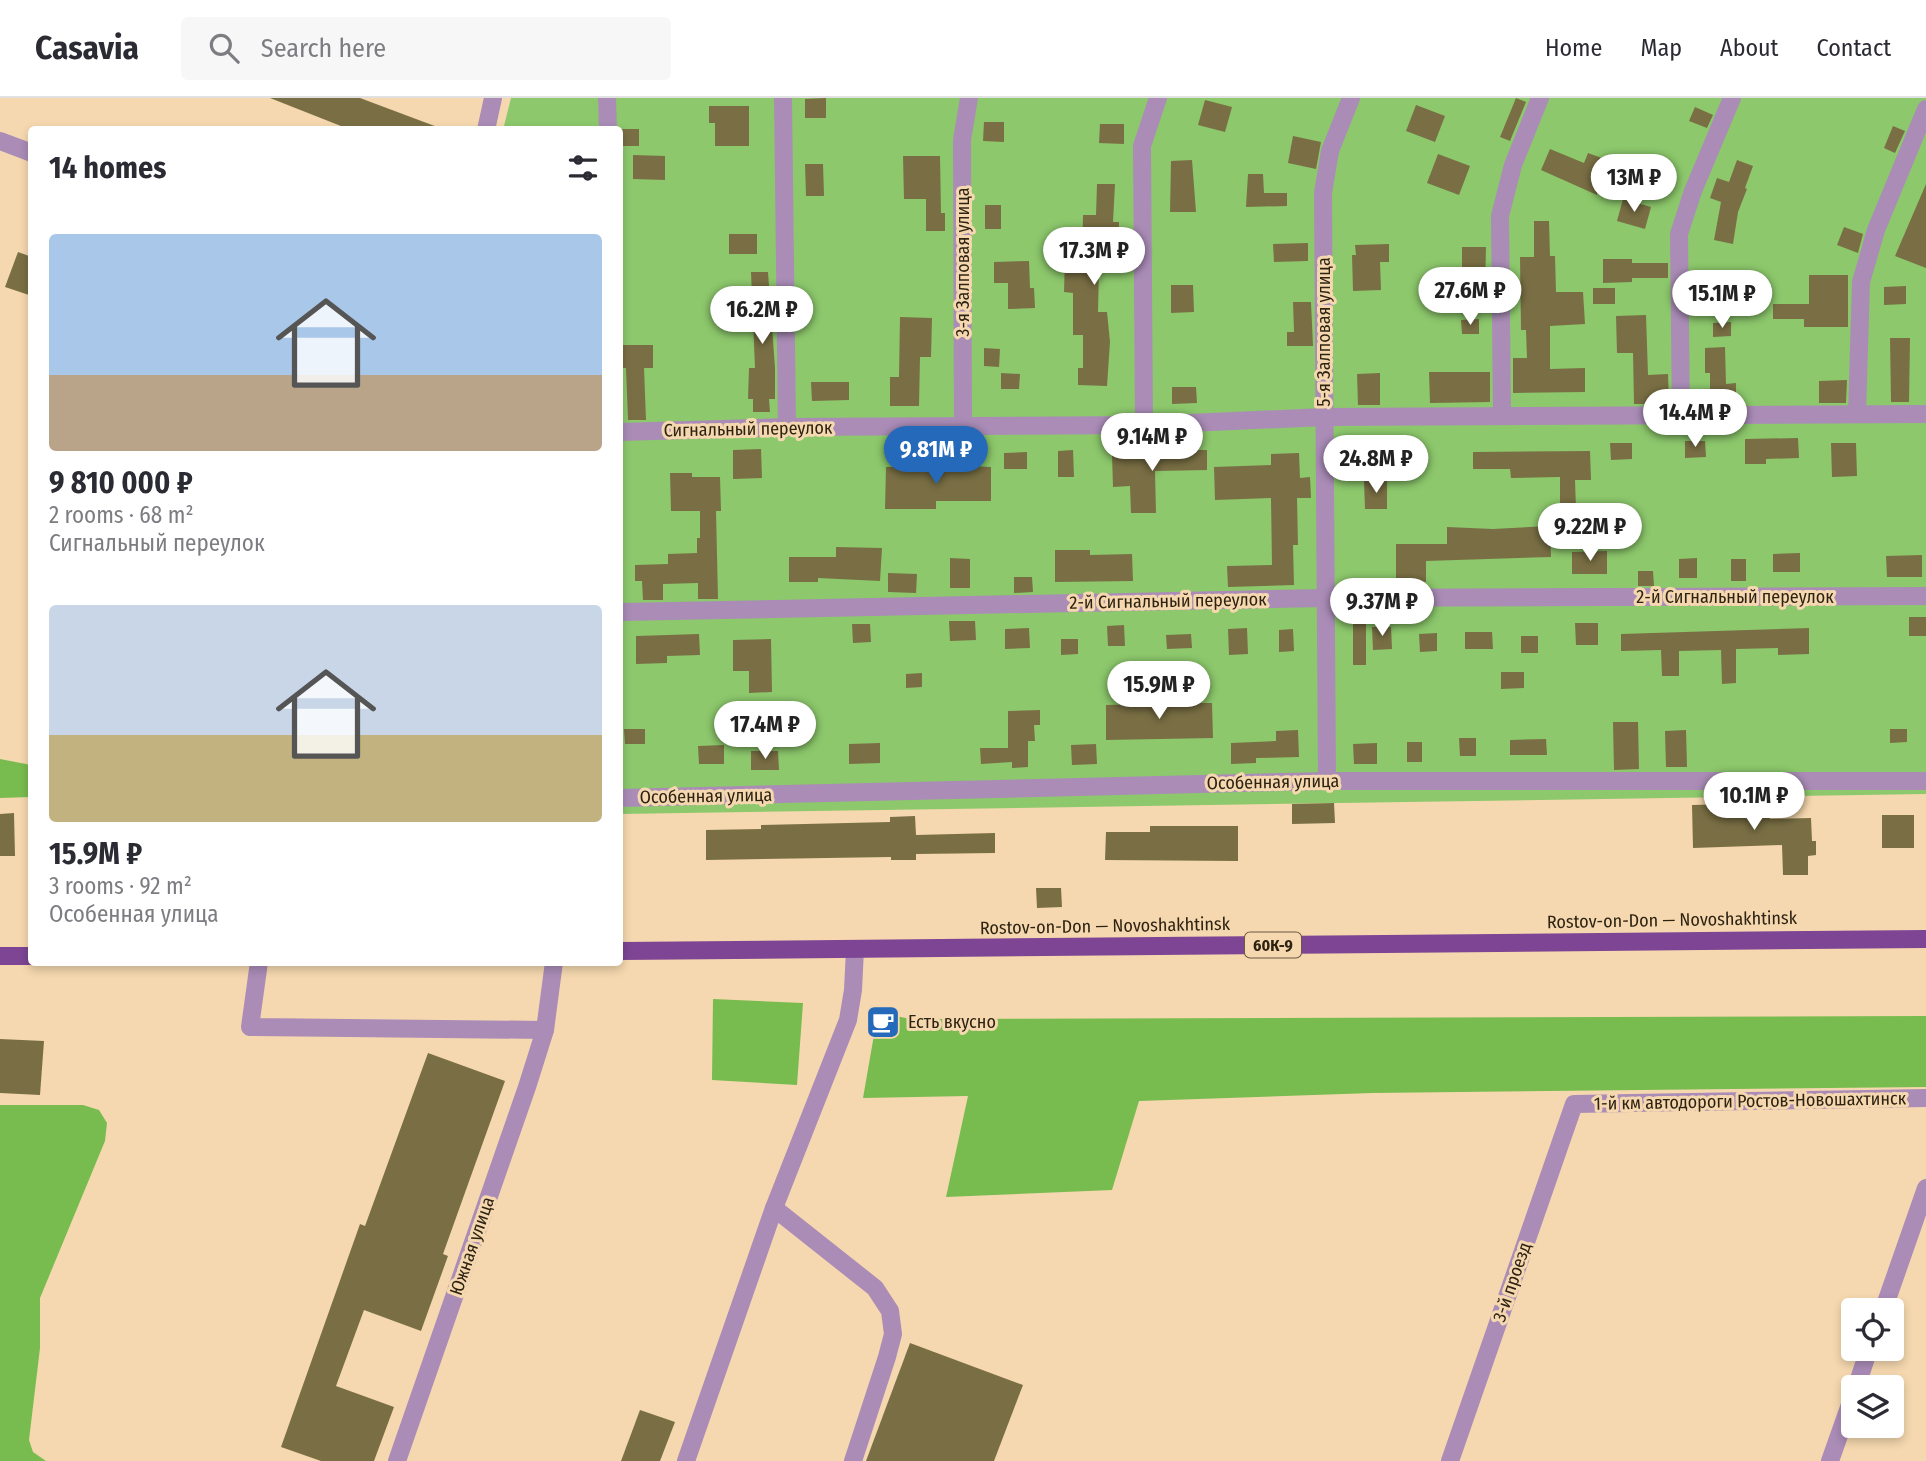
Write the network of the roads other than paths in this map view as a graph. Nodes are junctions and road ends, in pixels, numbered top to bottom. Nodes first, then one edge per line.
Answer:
1 (493, 98) edge
2 (607, 98) edge
3 (783, 98) edge
4 (969, 98) edge
5 (1158, 98) edge
6 (1351, 98) edge
7 (1541, 98) edge
8 (1732, 98) edge
9 (1926, 109) edge
10 (487, 126) edge
11 (608, 126) edge
12 (0, 141) edge
13 (28, 152) edge
14 (1857, 414) junction
15 (1926, 414) edge
16 (1502, 416) junction
17 (1324, 417) junction
18 (1681, 417) junction
19 (1144, 425) junction
20 (787, 427) junction
21 (963, 427) junction
22 (623, 432) edge
23 (1926, 596) edge
24 (1325, 598) junction
25 (623, 612) edge
26 (1328, 781) junction
27 (1926, 781) edge
28 (623, 798) edge
29 (1926, 939) edge
30 (855, 949) junction
31 (623, 951) edge
32 (28, 956) edge
33 (0, 957) edge
34 (258, 966) edge
35 (553, 966) edge
36 (545, 1030) junction
37 (1926, 1098) edge
38 (1574, 1104) joint
39 (1926, 1188) edge
40 (774, 1208) junction
41 (1888, 1298) edge
42 (1841, 1429) edge
43 (397, 1461) edge
44 (686, 1461) edge
45 (853, 1461) edge
46 (1450, 1461) edge
47 (1830, 1461) edge

1 - 10 street
2 - 11 street
3 - 20 street
4 - 21 street, 3-я Залповая улица
5 - 19 street
6 - 17 street, 5-я Залповая улица
7 - 16 street
8 - 18 street
9 - 14 street
12 - 13 street
14 - 15 street, Сигнальный переулок
14 - 18 street, Сигнальный переулок
16 - 17 street, Сигнальный переулок
16 - 18 street, Сигнальный переулок
17 - 19 street, Сигнальный переулок
17 - 24 street, 5-я Залповая улица
19 - 21 street, Сигнальный переулок
20 - 21 street, Сигнальный переулок
20 - 22 street, Сигнальный переулок
23 - 24 street, 2-й Сигнальный переулок
24 - 25 street, 2-й Сигнальный переулок
24 - 26 street, 5-я Залповая улица
26 - 27 street, Особенная улица
26 - 28 street, Особенная улица
29 - 30 main road, Rostov-on-Don — Novoshakhtinsk / 60К-9
30 - 31 main road, Rostov-on-Don — Novoshakhtinsk / 60К-9
30 - 40 street
32 - 33 main road
34 - 36 street
35 - 36 street, Южная улица
36 - 43 street, Южная улица
37 - 38 street, 1-й км автодороги Ростов-Новошахтинск
38 - 46 street, 3-й проезд
39 - 41 street
40 - 44 street
40 - 45 street
42 - 47 street

